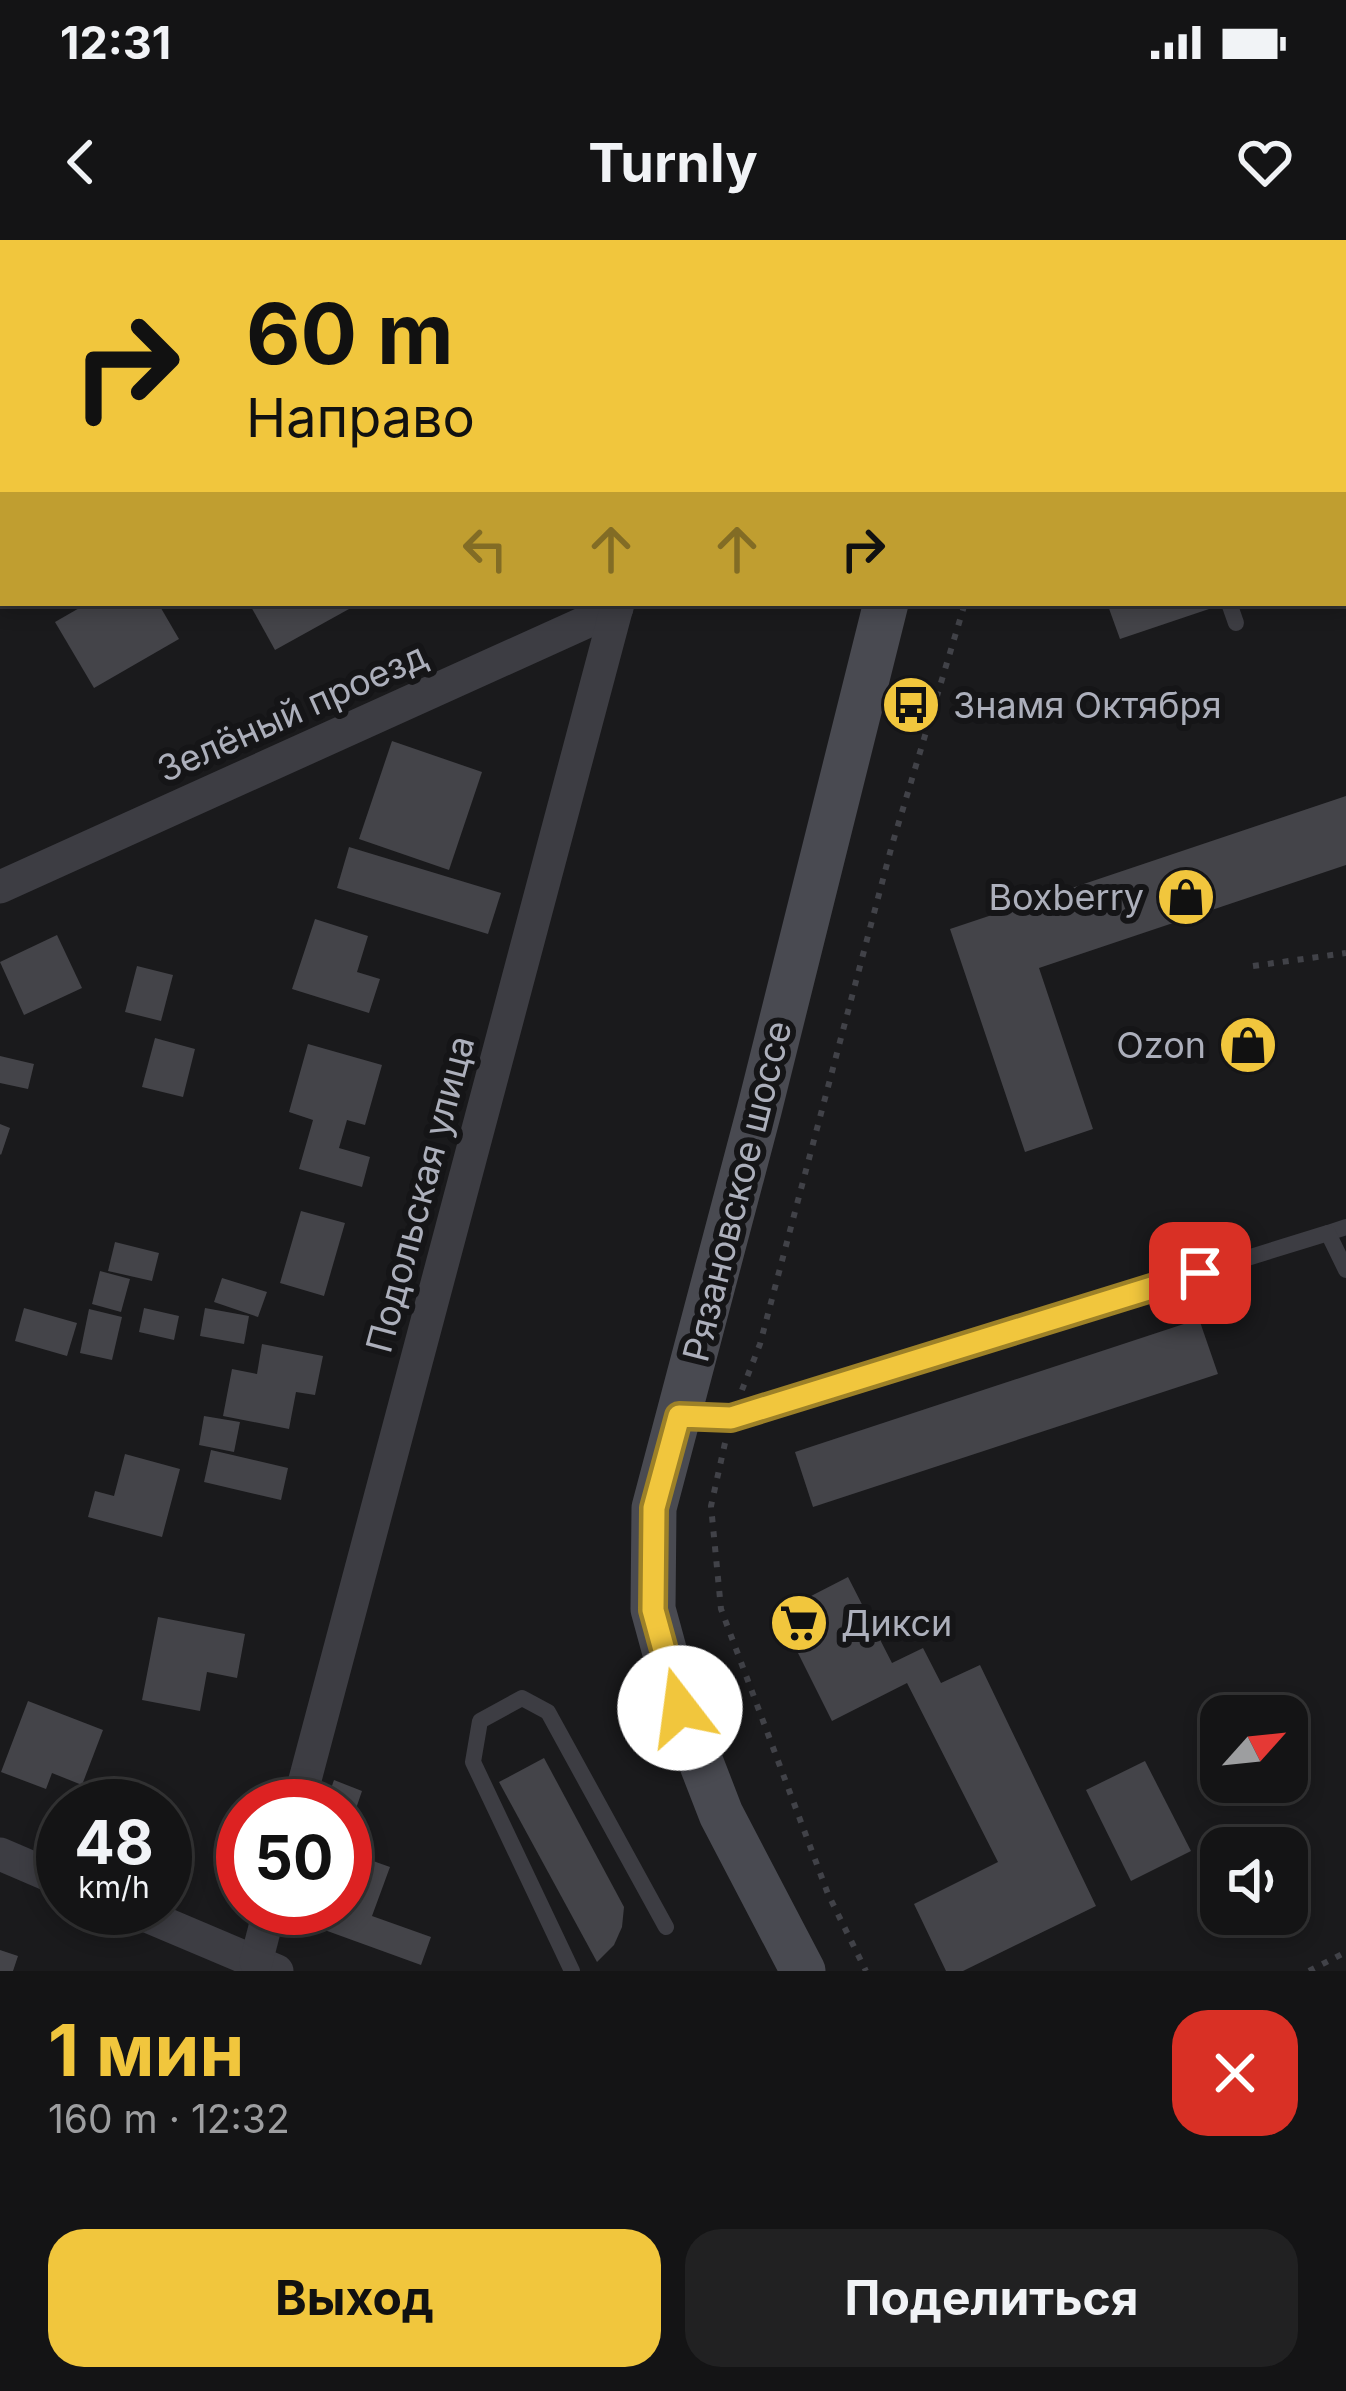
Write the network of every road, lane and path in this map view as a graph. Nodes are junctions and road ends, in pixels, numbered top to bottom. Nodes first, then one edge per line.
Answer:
1 (616, 606) edge
2 (618, 606) edge
3 (885, 606) edge
4 (964, 606) edge
5 (1230, 606) edge
6 (1236, 622) dead end
7 (0, 887) edge
8 (1346, 952) edge
9 (1252, 966) dead end
10 (1337, 1230) edge
11 (1346, 1270) edge
12 (679, 1416) junction
13 (731, 1418) junction
14 (305, 1779) edge
15 (0, 1855) edge
16 (36, 1870) edge
17 (666, 1928) dead end
18 (192, 1935) edge
19 (269, 1935) edge
20 (1346, 1952) edge
21 (267, 1966) edge
22 (572, 1971) edge
23 (802, 1971) edge
24 (866, 1971) edge
25 (1309, 1971) edge

1 - 7 street, Зелёный проезд
2 - 14 street, Подольская улица
3 - 12 main road, Рязановское шоссе
4 - 13 path
5 - 6 lane
8 - 9 path
10 - 11 lane
10 - 13 lane
12 - 13 lane
12 - 23 main road, Рязановское шоссе
13 - 24 path
15 - 16 street
17 - 22 lane
18 - 21 street
19 - 21 street
20 - 25 path

